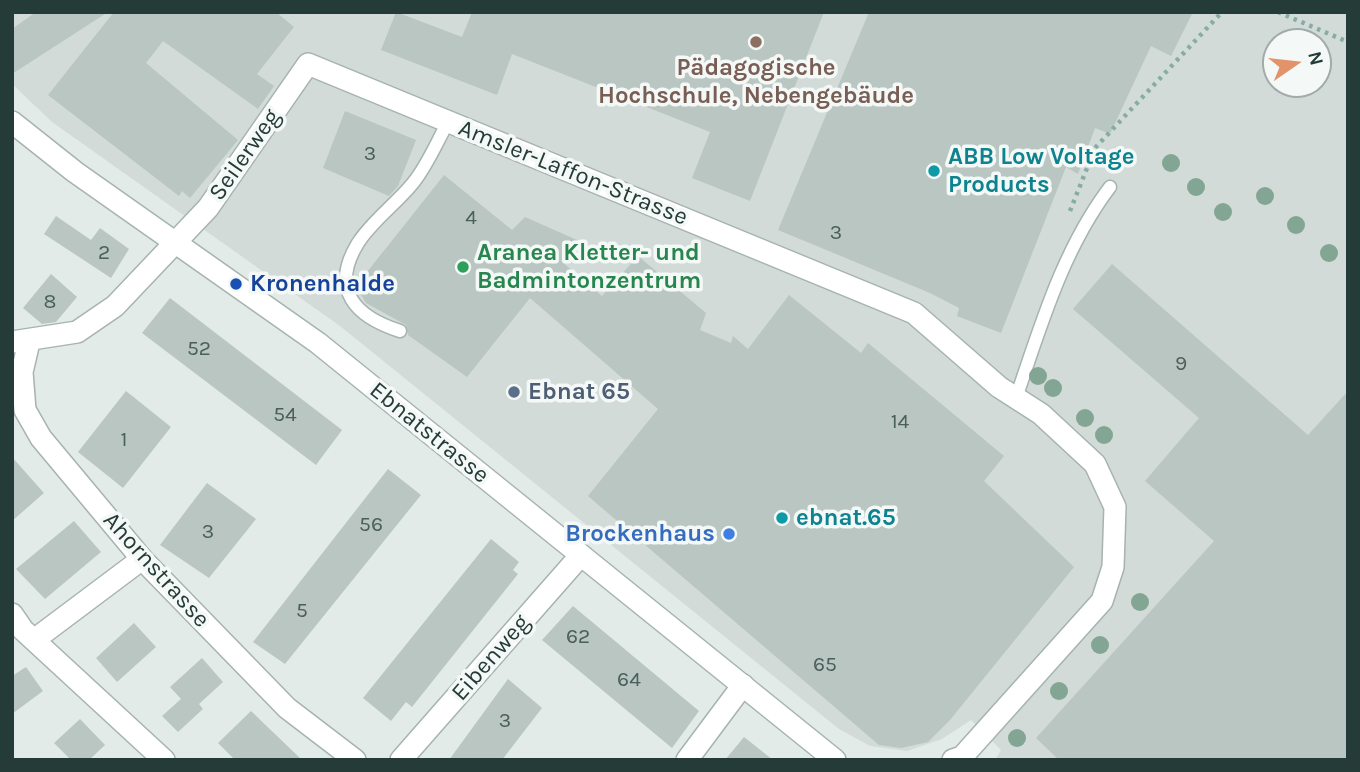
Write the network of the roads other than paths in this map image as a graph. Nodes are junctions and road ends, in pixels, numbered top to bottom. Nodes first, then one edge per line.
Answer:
1 (308, 64) joint
2 (12, 122) edge
3 (448, 122) junction
4 (1110, 187) dead end
5 (177, 241) junction
6 (400, 331) dead end
7 (21, 342) edge
8 (1016, 398) junction
9 (581, 555) junction
10 (142, 559) junction
11 (12, 614) edge
12 (34, 640) junction
13 (743, 685) junction
14 (959, 759) edge
15 (164, 760) edge
16 (355, 760) edge
17 (401, 760) edge
18 (687, 760) edge
19 (835, 760) edge

1 - 3 street, Amsler-Laffon-Strasse
1 - 5 street, Seilerweg
2 - 5 street, Ebnatstrasse
3 - 6 lane
3 - 8 street, Amsler-Laffon-Strasse
4 - 8 lane
5 - 7 street
5 - 9 street, Ebnatstrasse
7 - 10 street, Ahornstrasse
8 - 14 street, Amsler-Laffon-Strasse
9 - 13 street, Ebnatstrasse
9 - 17 street, Eibenweg
10 - 12 street
10 - 16 street, Ahornstrasse
11 - 12 street
12 - 15 street
13 - 18 street
13 - 19 street, Ebnatstrasse

